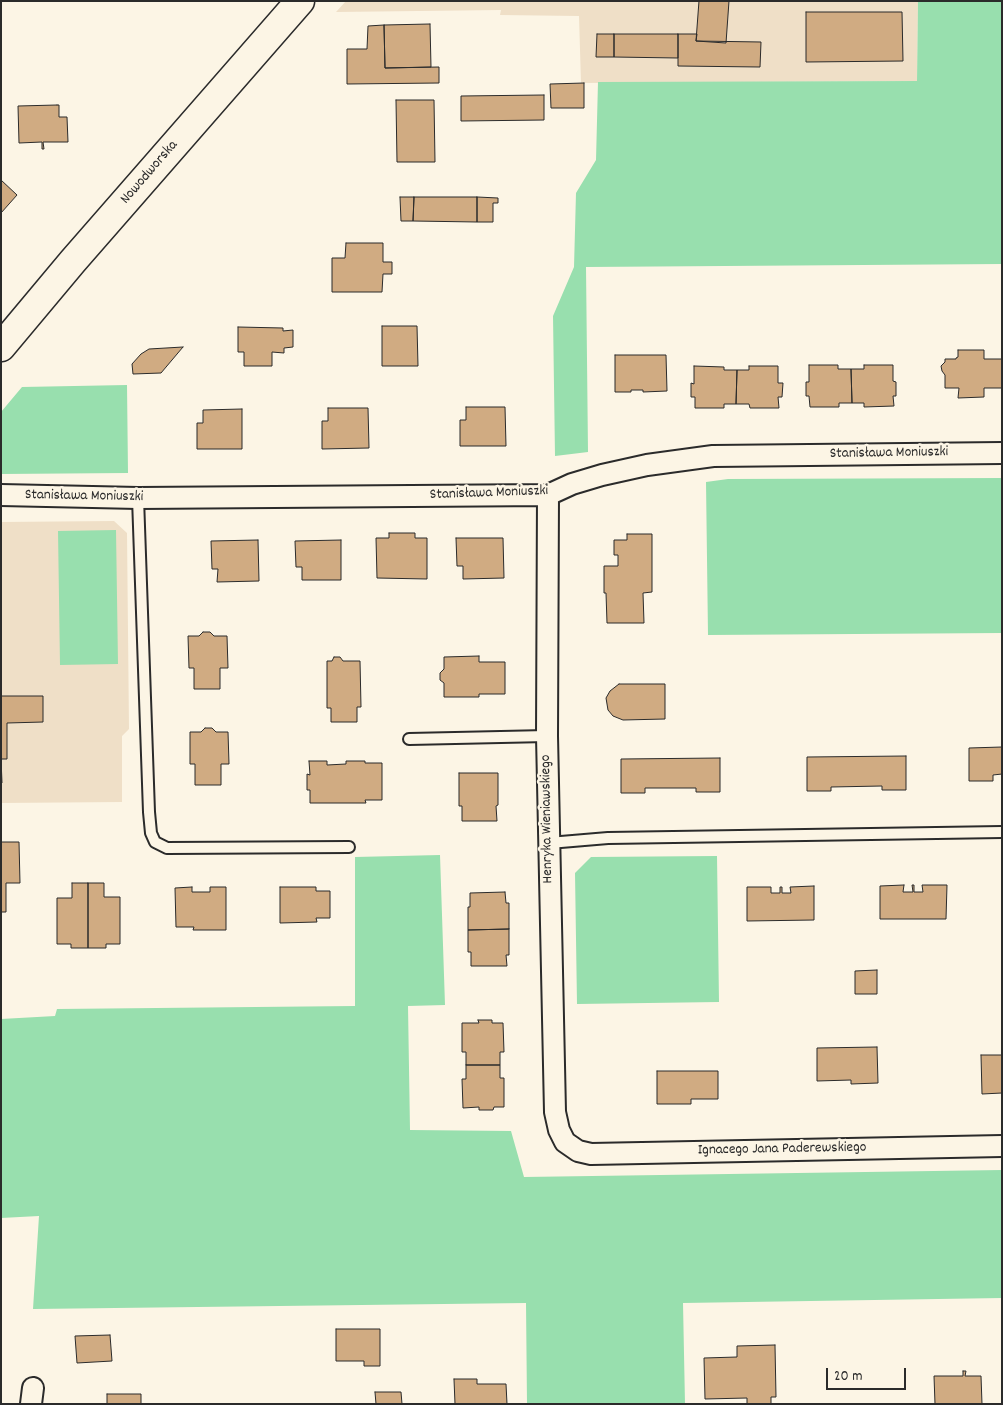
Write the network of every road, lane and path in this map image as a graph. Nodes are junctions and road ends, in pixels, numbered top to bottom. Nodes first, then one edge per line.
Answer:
1 (300, 1) edge
2 (1, 346) edge
3 (1002, 453) edge
4 (1, 495) edge
5 (548, 495) junction
6 (138, 498) junction
7 (547, 736) junction
8 (409, 739) dead end
9 (1002, 832) edge
10 (548, 843) junction
11 (349, 847) dead end
12 (565, 1142) joint
13 (1002, 1146) edge

1 - 2 main road, Nowodworska
3 - 5 street, Stanisława Moniuszki
4 - 6 street, Stanisława Moniuszki
5 - 6 street, Stanisława Moniuszki
5 - 7 street, Henryka Wieniawskiego
6 - 11 lane
7 - 8 lane
7 - 10 street, Henryka Wieniawskiego
9 - 10 lane
10 - 12 street, Henryka Wieniawskiego
12 - 13 street, Ignacego Jana Paderewskiego

